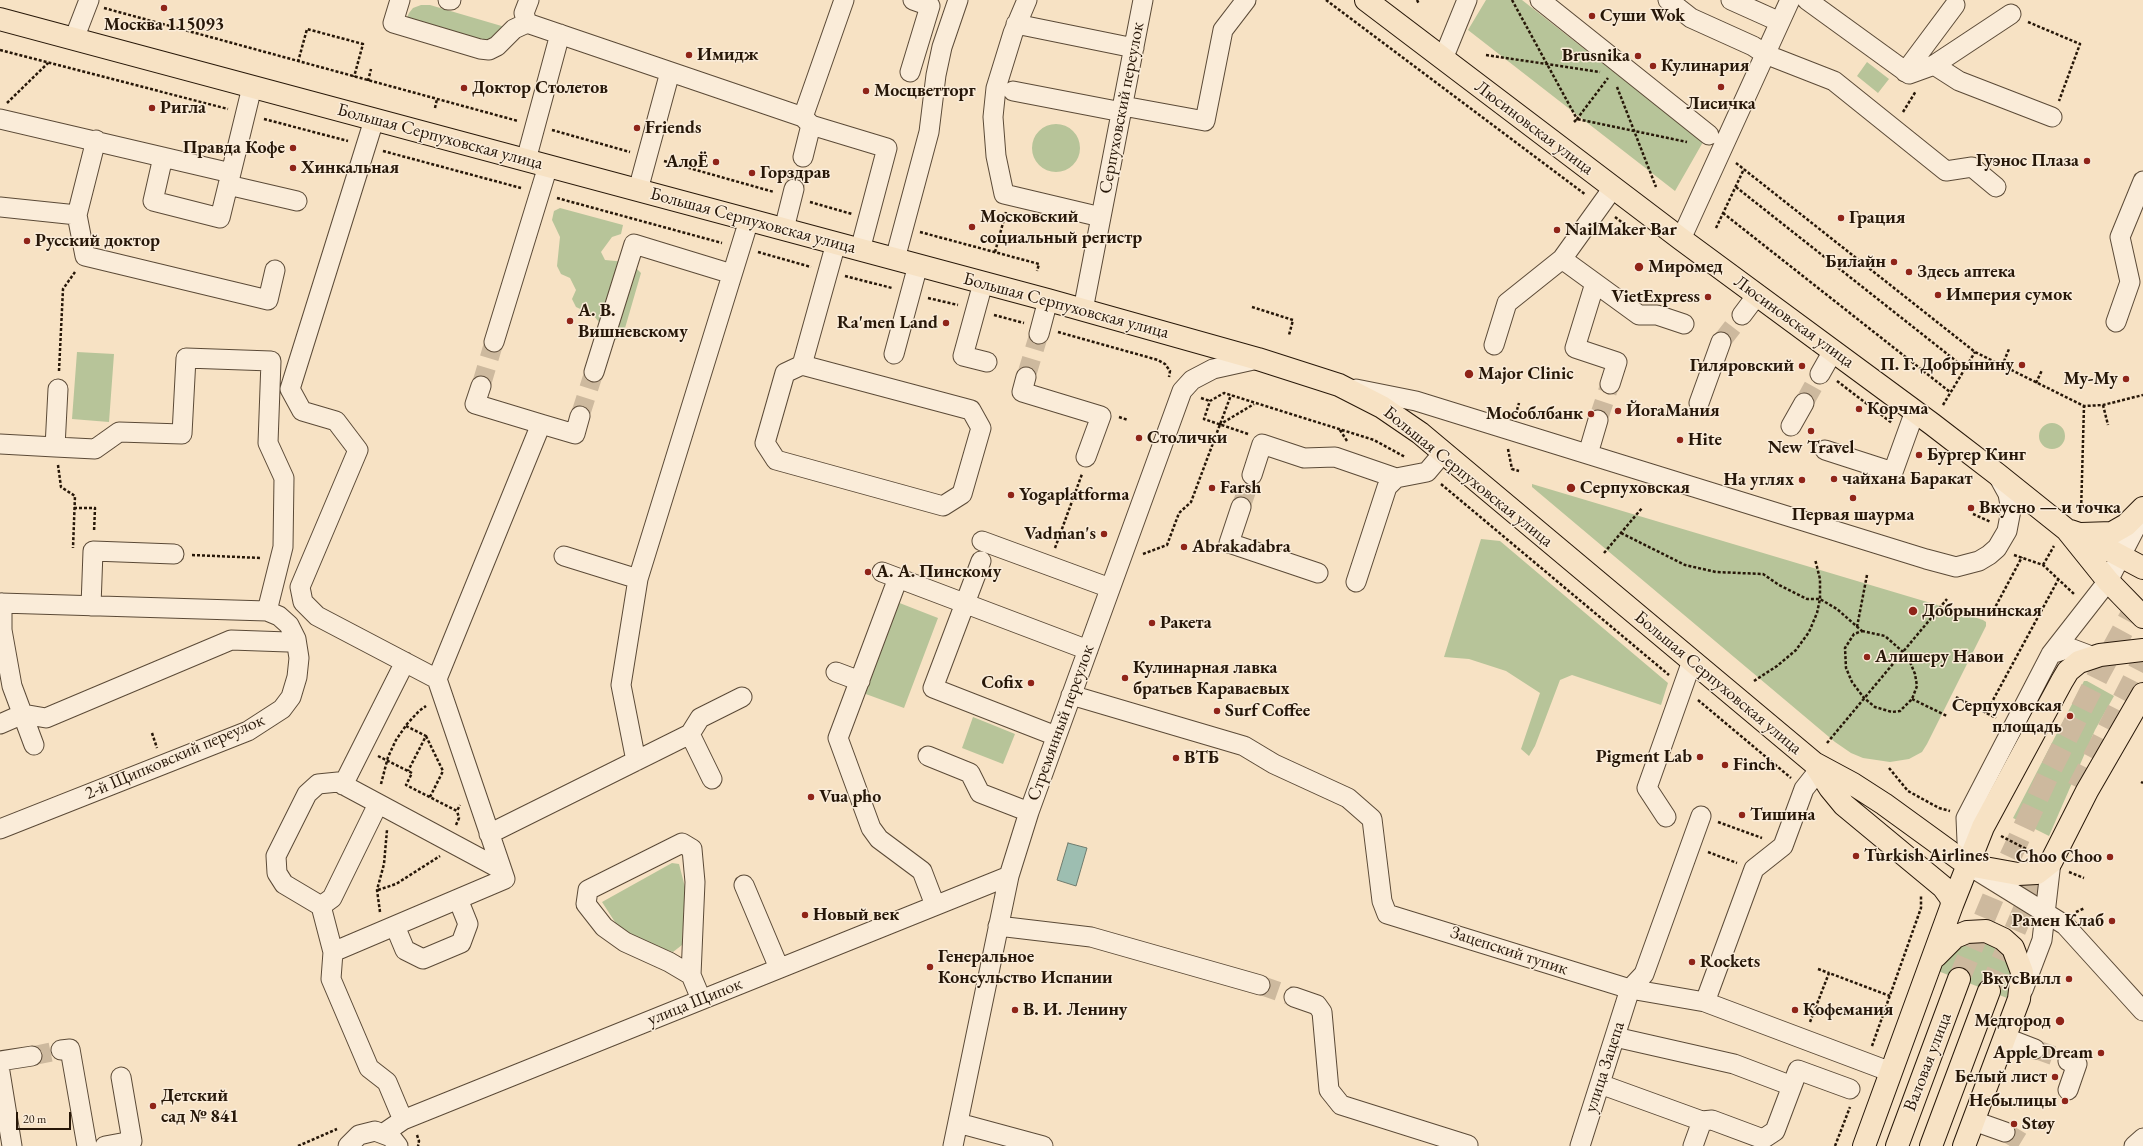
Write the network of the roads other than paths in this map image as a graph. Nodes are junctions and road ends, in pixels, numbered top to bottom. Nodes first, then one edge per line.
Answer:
1 (400, 0) edge
2 (448, 0) edge
3 (451, 0) edge
4 (529, 0) edge
5 (844, 0) edge
6 (913, 0) edge
7 (958, 0) edge
8 (1027, 0) edge
9 (1143, 0) edge
10 (1246, 0) edge
11 (1366, 0) edge
12 (1468, 0) edge
13 (1540, 0) edge
14 (1668, 0) edge
15 (1732, 0) edge
16 (1790, 0) edge
17 (1807, 0) edge
18 (88, 2) edge
19 (1955, 5) dead end
20 (0, 12) edge
21 (2011, 14) road end
22 (0, 19) edge
23 (1780, 22) junction
24 (527, 23) junction
25 (1016, 24) junction
26 (560, 34) junction
27 (69, 38) junction
28 (1134, 48) junction
29 (1765, 54) junction
30 (1443, 59) junction
31 (1934, 65) junction
32 (670, 72) junction
33 (910, 72) dead end
34 (1905, 72) junction
35 (252, 87) junction
36 (1013, 90) dead end
37 (1122, 109) junction
38 (3, 112) edge
39 (2052, 117) road end
40 (374, 120) junction
41 (807, 121) junction
42 (1701, 139) road end
43 (96, 140) junction
44 (164, 157) junction
45 (803, 157) tunnel mouth
46 (526, 160) junction
47 (548, 166) junction
48 (230, 179) junction
49 (2143, 181) edge
50 (1996, 187) dead end
51 (1613, 188) junction
52 (638, 190) junction
53 (793, 193) tunnel mouth
54 (297, 201) dead end
55 (0, 207) edge
56 (77, 214) junction
57 (1101, 217) junction
58 (749, 220) junction
59 (784, 229) junction
60 (1680, 239) junction
61 (836, 243) junction
62 (860, 250) junction
63 (895, 259) junction
64 (1562, 259) junction
65 (918, 265) junction
66 (276, 270) dead end
67 (732, 274) junction
68 (984, 282) junction
69 (1595, 283) junction
70 (1757, 295) junction
71 (1048, 300) junction
72 (1083, 310) junction
73 (1742, 315) tunnel mouth
74 (2116, 322) dead end
75 (1684, 324) dead end
76 (1039, 330) tunnel mouth
77 (494, 342) tunnel mouth
78 (1721, 342) tunnel mouth
79 (1494, 345) dead end
80 (1833, 351) junction
81 (894, 354) dead end
82 (1258, 359) junction
83 (987, 362) dead end
84 (802, 365) junction
85 (594, 372) tunnel mouth
86 (1820, 374) tunnel mouth
87 (1026, 377) tunnel mouth
88 (1610, 384) tunnel mouth
89 (1338, 385) junction
90 (481, 386) tunnel mouth
91 (58, 389) road end
92 (1699, 403) dead end
93 (1804, 403) tunnel mouth
94 (1915, 412) junction
95 (580, 416) tunnel mouth
96 (1598, 420) tunnel mouth
97 (541, 424) junction
98 (1791, 426) dead end
99 (0, 444) edge
100 (55, 447) junction
101 (1825, 450) dead end
102 (1443, 453) junction
103 (1588, 454) junction
104 (1085, 464) road end
105 (1997, 474) junction
106 (1252, 475) tunnel mouth
107 (1396, 478) junction
108 (1241, 507) tunnel mouth
109 (2143, 508) edge
110 (2143, 513) edge
111 (2070, 531) junction
112 (982, 542) dead end
113 (174, 554) road end
114 (564, 556) dead end
115 (2122, 556) junction
116 (981, 561) dead end
117 (2143, 568) edge
118 (1318, 573) dead end
119 (638, 579) junction
120 (2108, 581) junction
121 (1356, 582) dead end
122 (1110, 588) junction
123 (1, 603) edge
124 (966, 604) junction
125 (91, 606) junction
126 (267, 611) junction
127 (2140, 614) edge
128 (296, 639) junction
129 (1088, 650) junction
130 (2143, 650) edge
131 (2051, 654) junction
132 (2094, 656) junction
133 (1692, 661) junction
134 (405, 662) junction
135 (836, 672) dead end
136 (437, 679) junction
137 (860, 681) junction
138 (2143, 694) edge
139 (1071, 695) junction
140 (742, 697) dead end
141 (23, 714) junction
142 (0, 724) edge
143 (690, 734) junction
144 (1056, 736) junction
145 (34, 745) dead end
146 (928, 756) dead end
147 (636, 761) junction
148 (1817, 767) junction
149 (712, 779) dead end
150 (343, 785) junction
151 (378, 804) junction
152 (1029, 812) junction
153 (1701, 816) road end
154 (1666, 817) dead end
155 (0, 829) edge
156 (489, 834) junction
157 (2052, 862) junction
158 (1968, 866) junction
159 (502, 870) junction
160 (1009, 876) junction
161 (744, 885) dead end
162 (458, 899) junction
163 (1952, 905) junction
164 (321, 906) junction
165 (935, 906) junction
166 (2045, 913) junction
167 (395, 926) junction
168 (998, 926) junction
169 (333, 952) junction
170 (1930, 967) junction
171 (779, 968) junction
172 (691, 975) junction
173 (1959, 979) tunnel mouth
174 (1260, 985) tunnel mouth
175 (1630, 989) junction
176 (1989, 991) tunnel mouth
177 (1294, 997) tunnel mouth
178 (701, 999) junction
179 (2019, 999) junction
180 (1705, 1002) junction
181 (2143, 1010) edge
182 (1615, 1036) junction
183 (2004, 1037) junction
184 (2035, 1049) tunnel mouth
185 (61, 1050) dead end
186 (32, 1056) tunnel mouth
187 (0, 1061) edge
188 (2068, 1061) dead end
189 (0, 1072) edge
190 (1891, 1072) junction
191 (121, 1077) dead end
192 (1600, 1084) junction
193 (1792, 1086) junction
194 (2068, 1090) dead end
195 (1850, 1097) road end
196 (1974, 1120) junction
197 (1702, 1121) junction
198 (958, 1123) junction
199 (409, 1125) junction
200 (2005, 1132) tunnel mouth
201 (384, 1133) junction
202 (2143, 1138) edge
203 (12, 1146) edge
204 (86, 1146) edge
205 (105, 1146) edge
206 (348, 1146) edge
207 (398, 1146) edge
208 (953, 1146) edge
209 (1043, 1146) edge
210 (1468, 1146) edge
211 (1580, 1146) edge
212 (1694, 1146) edge
213 (1864, 1146) edge
214 (1896, 1146) edge
215 (1931, 1146) edge
216 (1964, 1146) edge
217 (2134, 1146) edge

1 - 24 street
2 - 3 street
4 - 24 street
5 - 41 street
6 - 33 street
7 - 63 street
8 - 25 street
9 - 28 street, Серпуховский переулок
10 - 37 street
11 - 30 main road, Люсиновская улица
12 - 30 street
13 - 42 street
14 - 29 street
15 - 23 street
16 - 23 street
17 - 34 street
18 - 27 street
19 - 34 street
20 - 27 street, Большая Серпуховская улица
21 - 31 street
22 - 27 main road, Большая Серпуховская улица
23 - 29 street
24 - 26 street
25 - 28 street
25 - 57 street
26 - 32 street
26 - 46 street
27 - 35 main road, Большая Серпуховская улица
28 - 37 street, Серпуховский переулок
29 - 50 street
29 - 60 street
30 - 51 main road, Люсиновская улица
31 - 34 street
31 - 39 street
32 - 41 street
32 - 52 street
35 - 40 main road, Большая Серпуховская улица
35 - 48 street
36 - 37 street
37 - 57 street, Серпуховский переулок
38 - 43 street
40 - 46 main road, Большая Серпуховская улица
40 - 134 street
41 - 45 street
41 - 62 street
43 - 44 street
43 - 56 street
44 - 48 street
44 - 48 street
46 - 47 main road, Большая Серпуховская улица
47 - 52 main road, Большая Серпуховская улица
47 - 77 street
48 - 54 street
49 - 74 street
51 - 60 main road, Люсиновская улица
51 - 64 street
52 - 58 main road, Большая Серпуховская улица
53 - 59 street
55 - 56 street
56 - 66 street
57 - 72 street, Серпуховский переулок
58 - 59 main road, Большая Серпуховская улица
58 - 67 street
59 - 61 main road, Большая Серпуховская улица
60 - 70 main road, Люсиновская улица
61 - 62 main road, Большая Серпуховская улица
61 - 84 street
62 - 63 main road, Большая Серпуховская улица
63 - 65 main road, Большая Серпуховская улица
64 - 69 street
64 - 79 street
65 - 68 main road, Большая Серпуховская улица
65 - 81 street
67 - 85 street
67 - 119 street
68 - 71 main road, Большая Серпуховская улица
68 - 83 street
69 - 75 street
69 - 88 street
70 - 73 street
70 - 80 main road, Люсиновская улица
71 - 72 main road, Большая Серпуховская улица
71 - 76 street
72 - 82 main road, Большая Серпуховская улица
78 - 92 street
80 - 86 street
80 - 94 main road, Люсиновская улица
82 - 89 main road, Большая Серпуховская улица
82 - 122 street, Стремянный переулок
84 - 84 street
87 - 104 street
89 - 102 main road, Большая Серпуховская улица
89 - 103 street
90 - 97 street
91 - 100 street
93 - 98 street
94 - 101 street
94 - 105 main road, Люсиновская улица
95 - 97 street
96 - 103 street
97 - 136 street
99 - 100 street
100 - 126 street
102 - 107 street
102 - 133 main road, Большая Серпуховская улица
103 - 105 street
105 - 111 main road, Люсиновская улица
106 - 107 street
107 - 121 street
108 - 118 street
109 - 111 main road
110 - 115 street
111 - 115 main road
111 - 120 main road
112 - 122 street
113 - 125 street
114 - 119 street
115 - 117 main road
115 - 120 street
116 - 124 street
119 - 147 street
120 - 127 main road
120 - 131 street
122 - 129 street, Стремянный переулок
123 - 125 street, 2-й Щипковский переулок
123 - 141 street
124 - 129 street
124 - 137 street
124 - 144 street
125 - 126 street, 2-й Щипковский переулок
126 - 128 street, 2-й Щипковский переулок
128 - 141 street
128 - 155 street, 2-й Щипковский переулок
129 - 139 street, Стремянный переулок
130 - 132 main road
131 - 132 street
131 - 158 street
132 - 158 main road
133 - 148 main road, Большая Серпуховская улица
133 - 154 street
134 - 136 street
134 - 150 street
135 - 137 street
136 - 156 street
137 - 165 street
138 - 157 main road
139 - 144 street, Стремянный переулок
139 - 175 street, Зацепский тупик
140 - 143 street
141 - 142 street
141 - 145 street
143 - 147 street
143 - 149 street
144 - 152 street, Стремянный переулок
146 - 152 street
147 - 156 street
148 - 158 main road, Большая Серпуховская улица
148 - 163 main road
148 - 180 street
150 - 151 street
150 - 164 street
151 - 159 street
151 - 164 street
152 - 160 street, Стремянный переулок
153 - 175 street
156 - 159 street
157 - 158 main road
157 - 166 street
158 - 163 main road
158 - 166 street
159 - 162 street
160 - 165 street, улица Щипок
160 - 168 street, Стремянный переулок
161 - 171 street
162 - 167 street
162 - 167 street
163 - 170 main road
164 - 169 street
165 - 171 street, улица Щипок
166 - 179 street
166 - 181 street
167 - 169 street
168 - 174 street
168 - 198 street, Стремянный переулок
169 - 199 street
170 - 179 main road
170 - 190 main road
171 - 178 street, улица Щипок
172 - 172 street
172 - 178 street
173 - 214 main road, Валовая улица
175 - 180 street, Зацепский тупик
175 - 182 street, улица Зацепа
176 - 215 main road, Валовая улица
177 - 210 street
178 - 199 street, улица Щипок
179 - 183 main road
180 - 190 street, Зацепский тупик
182 - 192 street, улица Зацепа
182 - 193 street
183 - 184 street
183 - 196 main road
185 - 204 street
186 - 187 street
188 - 194 street
189 - 203 street
190 - 213 main road
191 - 205 street
192 - 197 street
192 - 211 street, улица Зацепа
193 - 195 street
193 - 197 street
196 - 200 street
196 - 216 main road
197 - 212 street
198 - 208 street, Стремянный переулок
198 - 209 street
199 - 201 street, улица Щипок
201 - 206 street
201 - 207 street
202 - 217 street

